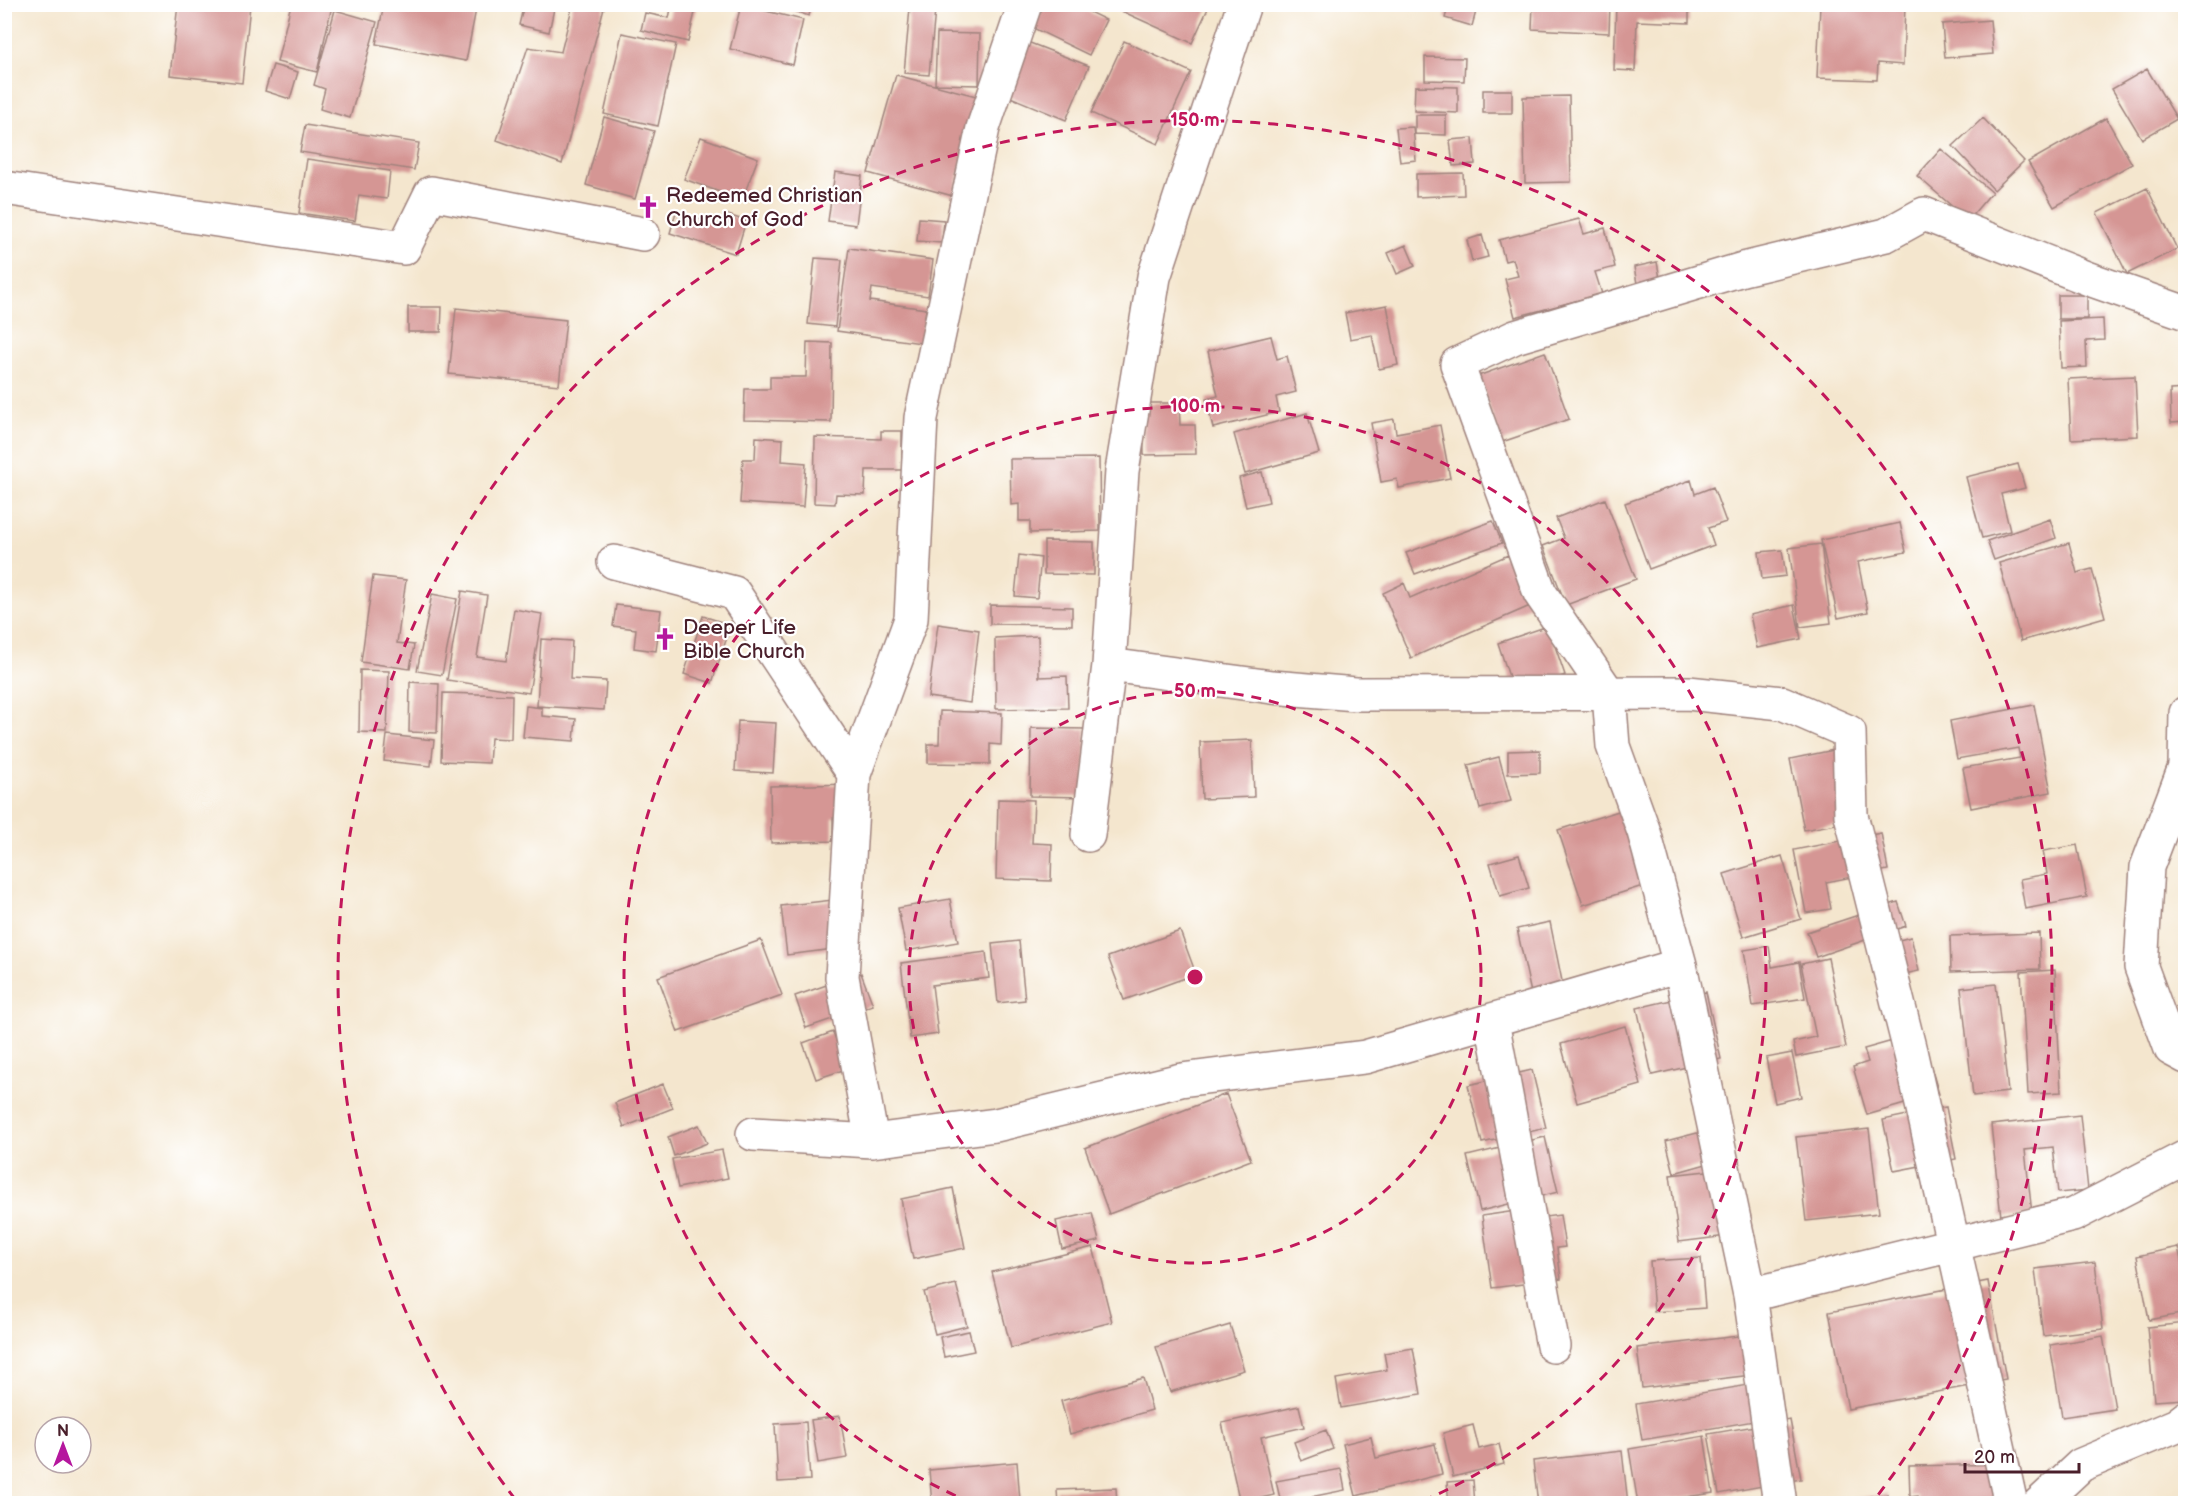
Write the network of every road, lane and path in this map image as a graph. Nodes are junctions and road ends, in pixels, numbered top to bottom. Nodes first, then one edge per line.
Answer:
1 (1025, 4) edge
2 (1244, 4) edge
3 (4, 188) edge
4 (643, 234) dead end
5 (2186, 313) edge
6 (614, 562) dead end
7 (1109, 665) junction
8 (1609, 694) junction
9 (2186, 713) edge
10 (854, 774) junction
11 (1088, 835) dead end
12 (1680, 965) junction
13 (1492, 1021) junction
14 (2186, 1057) edge
15 (753, 1134) dead end
16 (872, 1141) junction
17 (2186, 1157) edge
18 (1953, 1245) junction
19 (1750, 1294) junction
20 (1554, 1346) dead end
21 (2186, 1418) edge
22 (1780, 1503) edge
23 (2011, 1503) edge
24 (2039, 1503) edge

1 - 10 street
2 - 7 street
3 - 4 street
5 - 8 street
6 - 10 street
7 - 8 street
7 - 11 street
8 - 12 street
8 - 18 street
9 - 14 street
10 - 16 street
12 - 13 street
12 - 19 street
13 - 16 street
13 - 20 street
15 - 16 street
17 - 18 street
18 - 19 street
18 - 23 street
19 - 22 street
21 - 24 street

